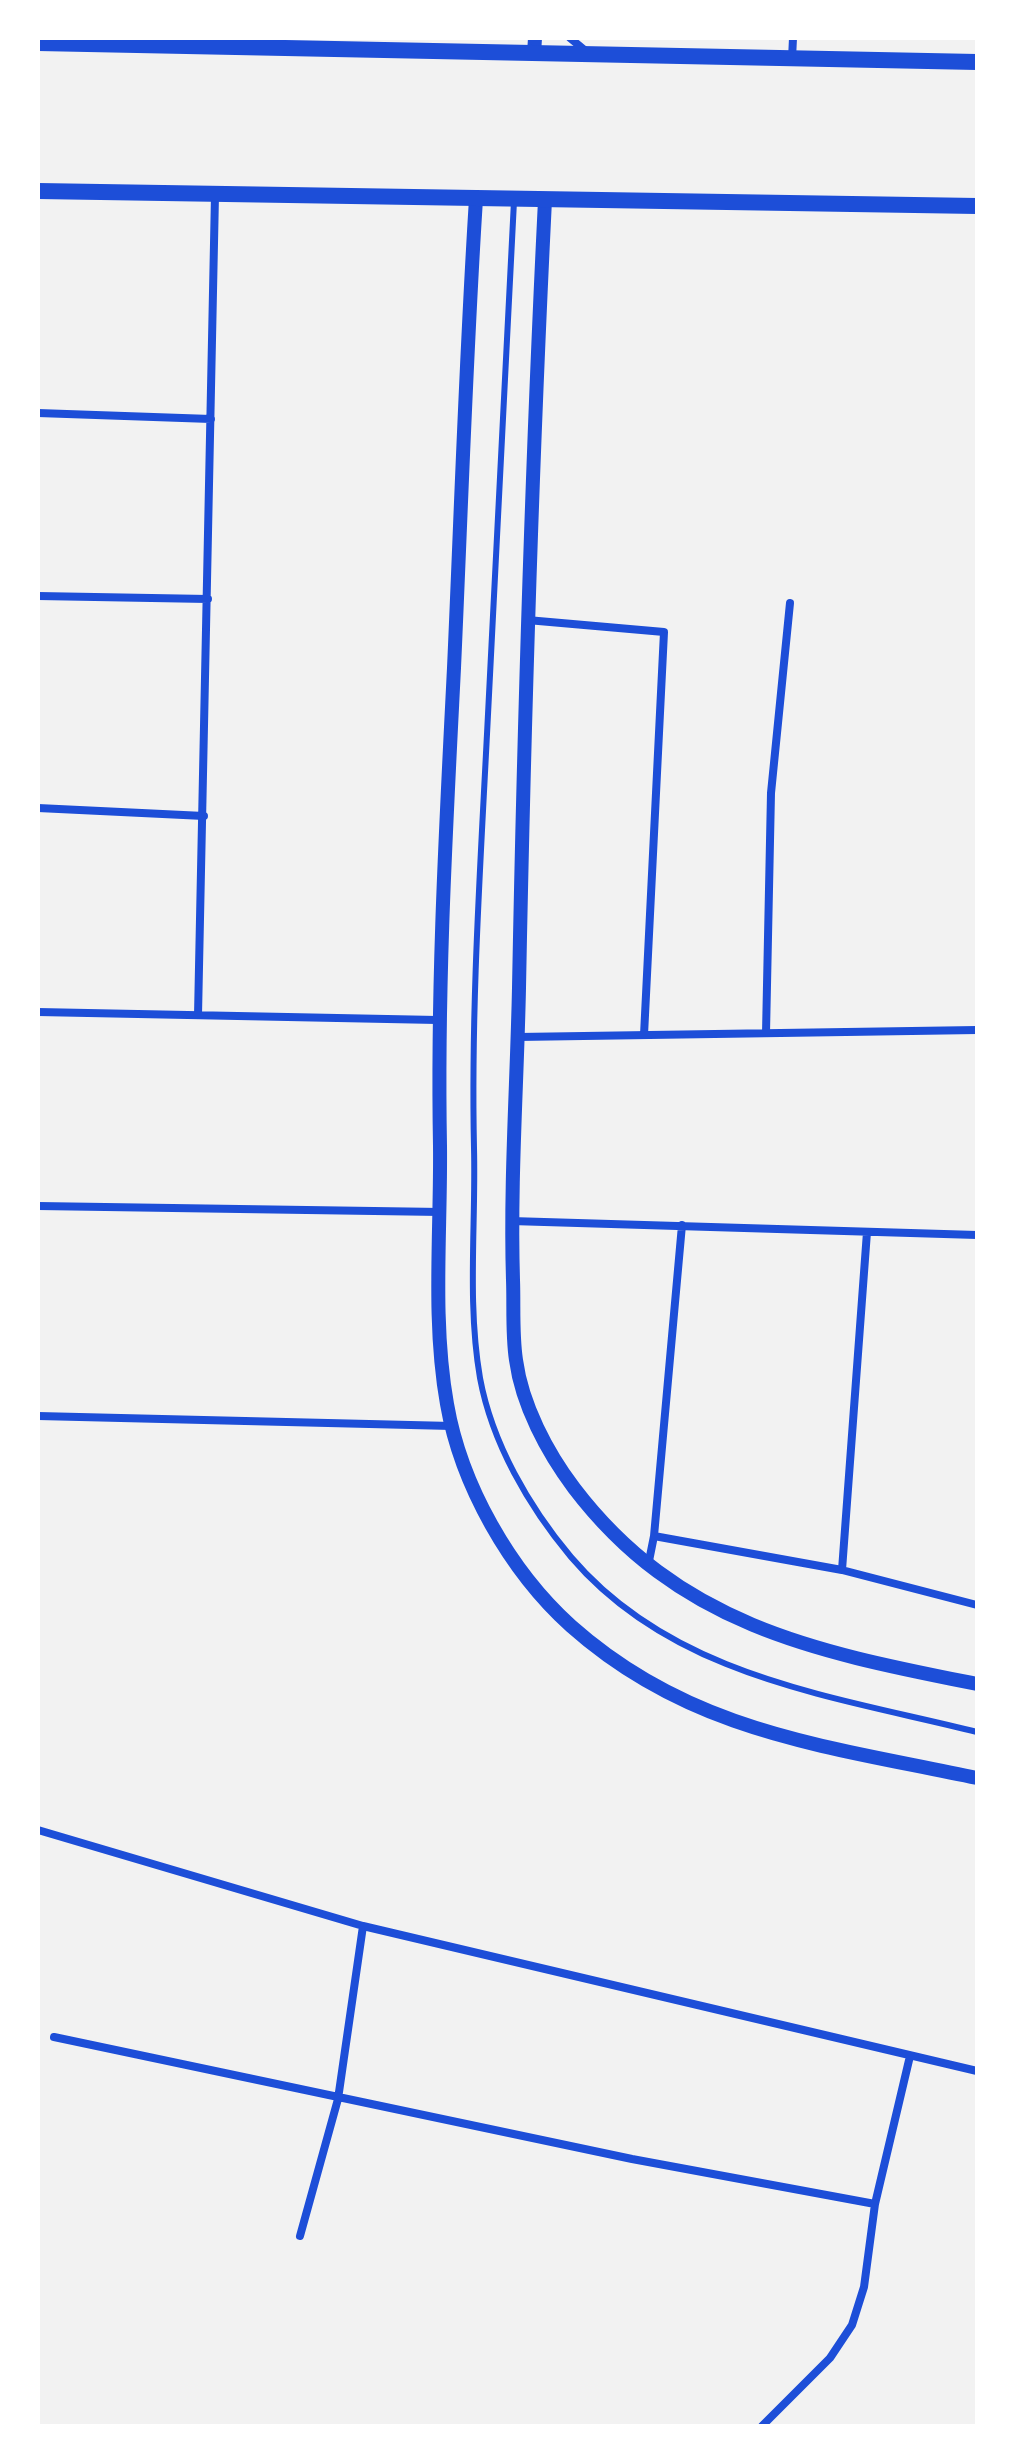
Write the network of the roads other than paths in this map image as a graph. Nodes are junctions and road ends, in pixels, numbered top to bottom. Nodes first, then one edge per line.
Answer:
1 (570, 38) edge
2 (793, 38) edge
3 (38, 43) edge
4 (225, 43) edge
5 (468, 46) edge
6 (502, 46) edge
7 (534, 46) edge
8 (590, 55) junction
9 (792, 59) junction
10 (977, 62) edge
11 (38, 191) edge
12 (215, 195) junction
13 (476, 199) junction
14 (514, 199) junction
15 (545, 200) junction
16 (977, 206) edge
17 (38, 413) edge
18 (211, 419) junction
19 (38, 596) edge
20 (208, 599) junction
21 (790, 603) dead end
22 (527, 620) junction
23 (38, 808) edge
24 (204, 816) junction
25 (38, 1012) edge
26 (198, 1015) junction
27 (437, 1020) junction
28 (977, 1030) edge
29 (766, 1033) junction
30 (644, 1035) junction
31 (518, 1037) junction
32 (38, 1206) edge
33 (441, 1212) junction
34 (511, 1221) junction
35 (682, 1225) junction
36 (867, 1232) junction
37 (977, 1235) edge
38 (38, 1416) edge
39 (452, 1426) junction
40 (654, 1536) junction
41 (648, 1566) junction
42 (842, 1570) junction
43 (977, 1605) edge
44 (977, 1684) edge
45 (977, 1732) edge
46 (977, 1778) edge
47 (38, 1830) edge
48 (363, 1926) junction
49 (54, 2037) dead end
50 (910, 2056) junction
51 (977, 2071) edge
52 (338, 2099) junction
53 (875, 2204) junction
54 (300, 2236) dead end
55 (762, 2426) edge

1 - 8 street
2 - 9 street
3 - 4 main road
4 - 5 main road
5 - 6 main road
6 - 7 main road
7 - 8 main road
8 - 9 main road
9 - 10 main road
11 - 12 main road
12 - 13 main road
12 - 18 street
13 - 14 main road
13 - 27 street
14 - 15 main road
14 - 45 lane
15 - 16 main road
15 - 22 street
17 - 18 street
18 - 20 street
19 - 20 street
20 - 24 street
21 - 29 street
22 - 30 street
22 - 31 street
23 - 24 street
24 - 26 street
25 - 26 street
26 - 27 street
27 - 33 street
28 - 29 street
29 - 30 street
30 - 31 street
31 - 34 street
32 - 33 street
33 - 39 street
34 - 35 street
34 - 41 street
35 - 36 street
35 - 40 street
36 - 37 street
36 - 42 street
38 - 39 street
39 - 46 street
40 - 41 street
40 - 42 street
41 - 44 street
42 - 43 street
47 - 48 street
48 - 50 street
48 - 52 street
49 - 52 street
50 - 51 street
50 - 53 street
52 - 53 street
52 - 54 street
53 - 55 street

